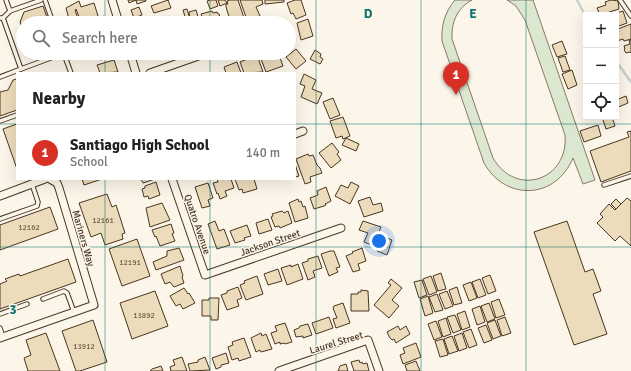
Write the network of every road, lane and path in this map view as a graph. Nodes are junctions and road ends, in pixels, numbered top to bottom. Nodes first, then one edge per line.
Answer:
1 (6, 0) edge
2 (40, 0) edge
3 (45, 0) edge
4 (112, 0) edge
5 (620, 0) edge
6 (10, 11) junction
7 (51, 16) edge
8 (117, 16) edge
9 (631, 16) edge
10 (1, 18) edge
11 (16, 56) edge
12 (17, 60) edge
13 (45, 60) edge
14 (66, 60) edge
15 (132, 60) edge
16 (187, 60) edge
17 (21, 69) junction
18 (71, 72) edge
19 (136, 72) edge
20 (153, 72) edge
21 (0, 77) edge
22 (16, 115) edge
23 (0, 121) edge
24 (303, 131) dead end
25 (296, 134) edge
26 (631, 176) edge
27 (42, 180) edge
28 (52, 180) edge
29 (172, 180) edge
30 (32, 184) junction
31 (604, 185) dead end
32 (0, 196) edge
33 (0, 219) edge
34 (341, 228) dead end
35 (205, 275) joint
36 (43, 299) dead end
37 (27, 304) dead end
38 (74, 312) junction
39 (0, 314) edge
40 (0, 328) edge
41 (2, 338) edge
42 (279, 371) edge
43 (379, 371) edge

1 - 6 lane
2 - 6 lane
3 - 7 lane
4 - 8 street
5 - 9 lane
6 - 10 lane
10 - 11 lane
12 - 17 lane
13 - 17 lane
14 - 18 lane
15 - 19 street
16 - 20 street
17 - 21 lane
22 - 23 lane
24 - 25 street
26 - 31 lane
27 - 30 street
28 - 38 street, Mariners Way
29 - 35 street, Quatro Avenue
30 - 32 street
30 - 33 lane
34 - 35 street, Jackson Street
36 - 38 lane
37 - 39 lane
38 - 41 street
40 - 41 lane
42 - 43 street, Laurel Street

